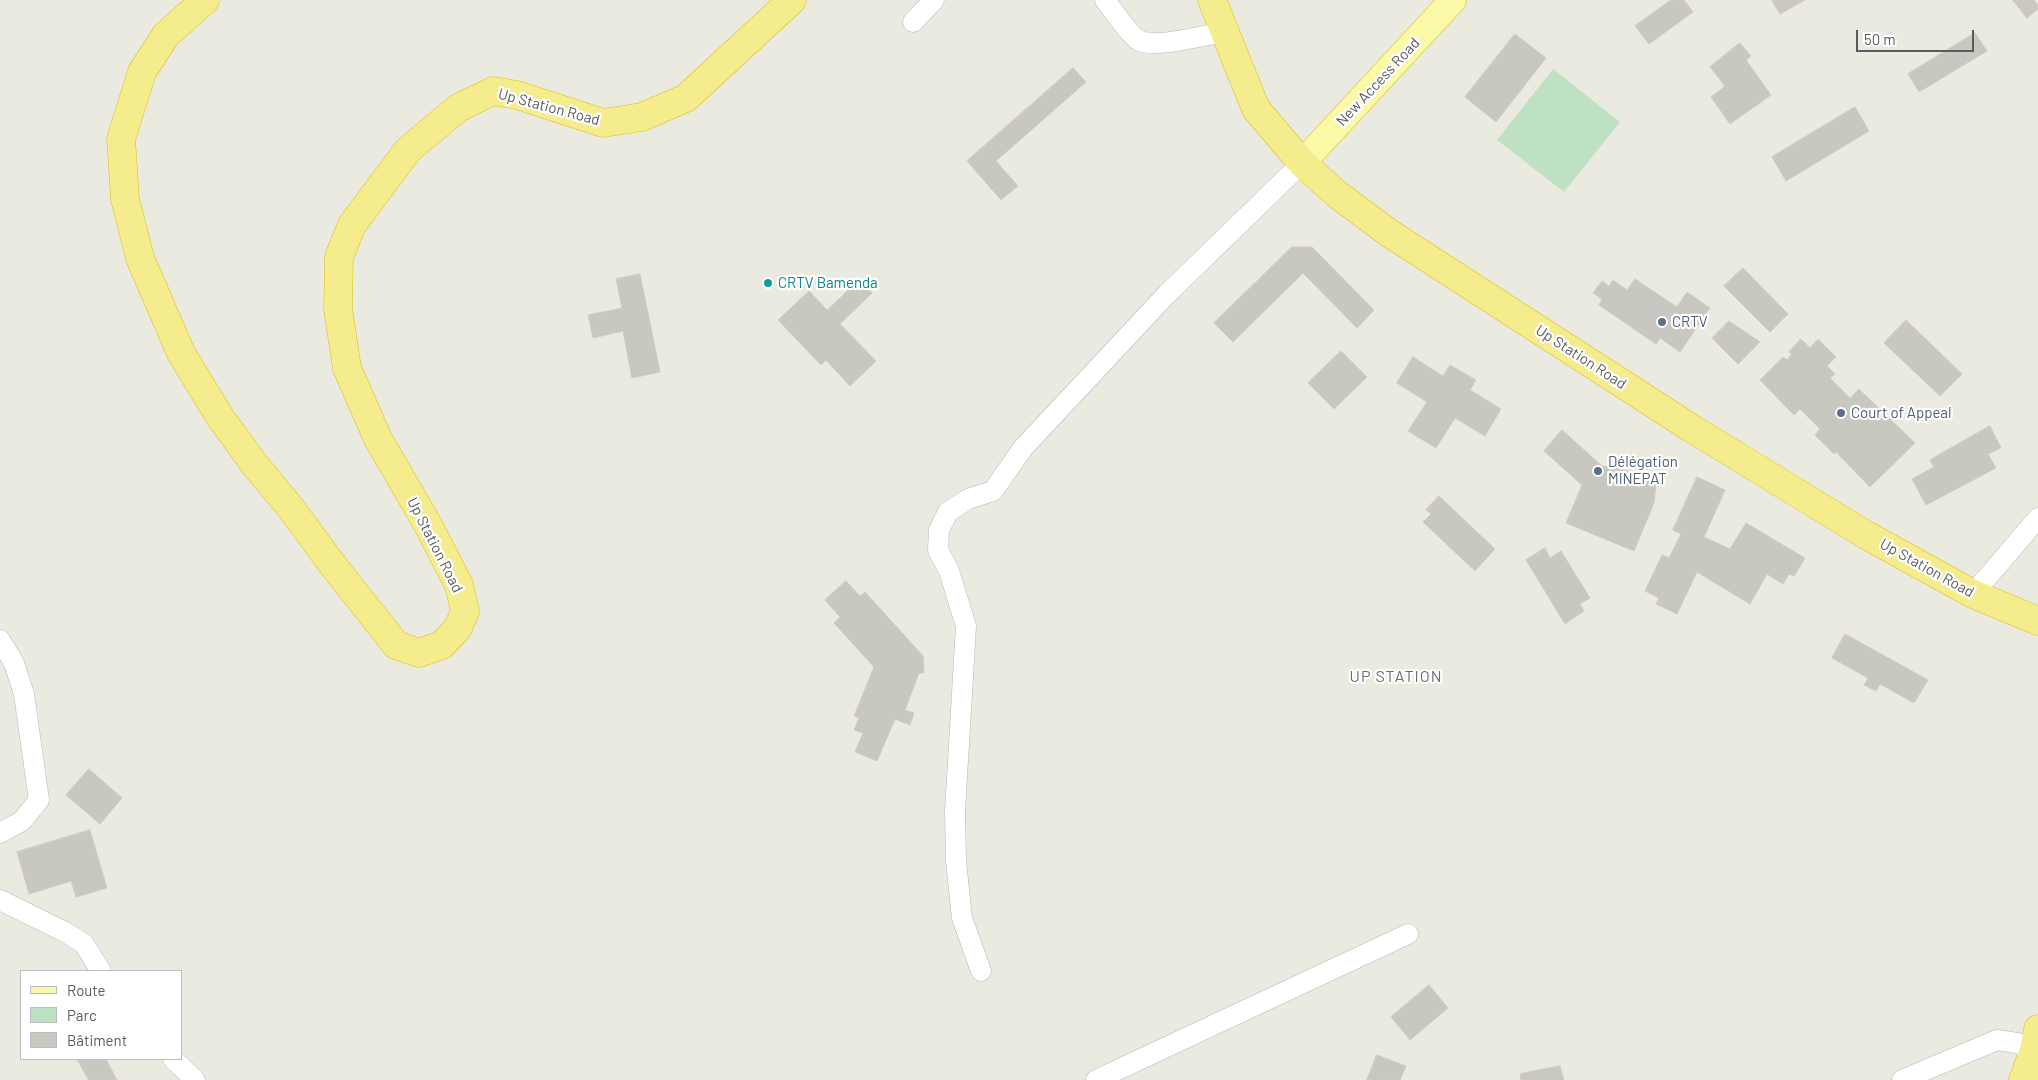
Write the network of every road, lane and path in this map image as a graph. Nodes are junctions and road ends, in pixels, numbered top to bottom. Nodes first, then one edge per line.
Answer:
1 (205, 0) edge
2 (792, 0) edge
3 (934, 0) edge
4 (1105, 0) edge
5 (1212, 0) edge
6 (1454, 0) edge
7 (913, 22) dead end
8 (1225, 32) junction
9 (1302, 163) junction
10 (2038, 518) edge
11 (1973, 594) junction
12 (2038, 621) edge
13 (0, 640) edge
14 (0, 833) edge
15 (0, 900) edge
16 (1408, 934) dead end
17 (100, 970) edge
18 (981, 971) dead end
19 (2037, 1043) edge
20 (174, 1060) edge
21 (195, 1080) edge
22 (1096, 1080) edge
23 (1902, 1080) edge
24 (2023, 1080) edge

1 - 2 highway, Up Station Road
3 - 7 street
4 - 8 street
5 - 8 highway, Up Station Road
6 - 9 main road, New Access Road
8 - 9 highway, Up Station Road
9 - 11 highway, Up Station Road
9 - 18 street
10 - 11 street
11 - 12 highway, Up Station Road
13 - 14 street
15 - 17 street
16 - 22 street
19 - 23 street
19 - 24 highway
20 - 21 street

